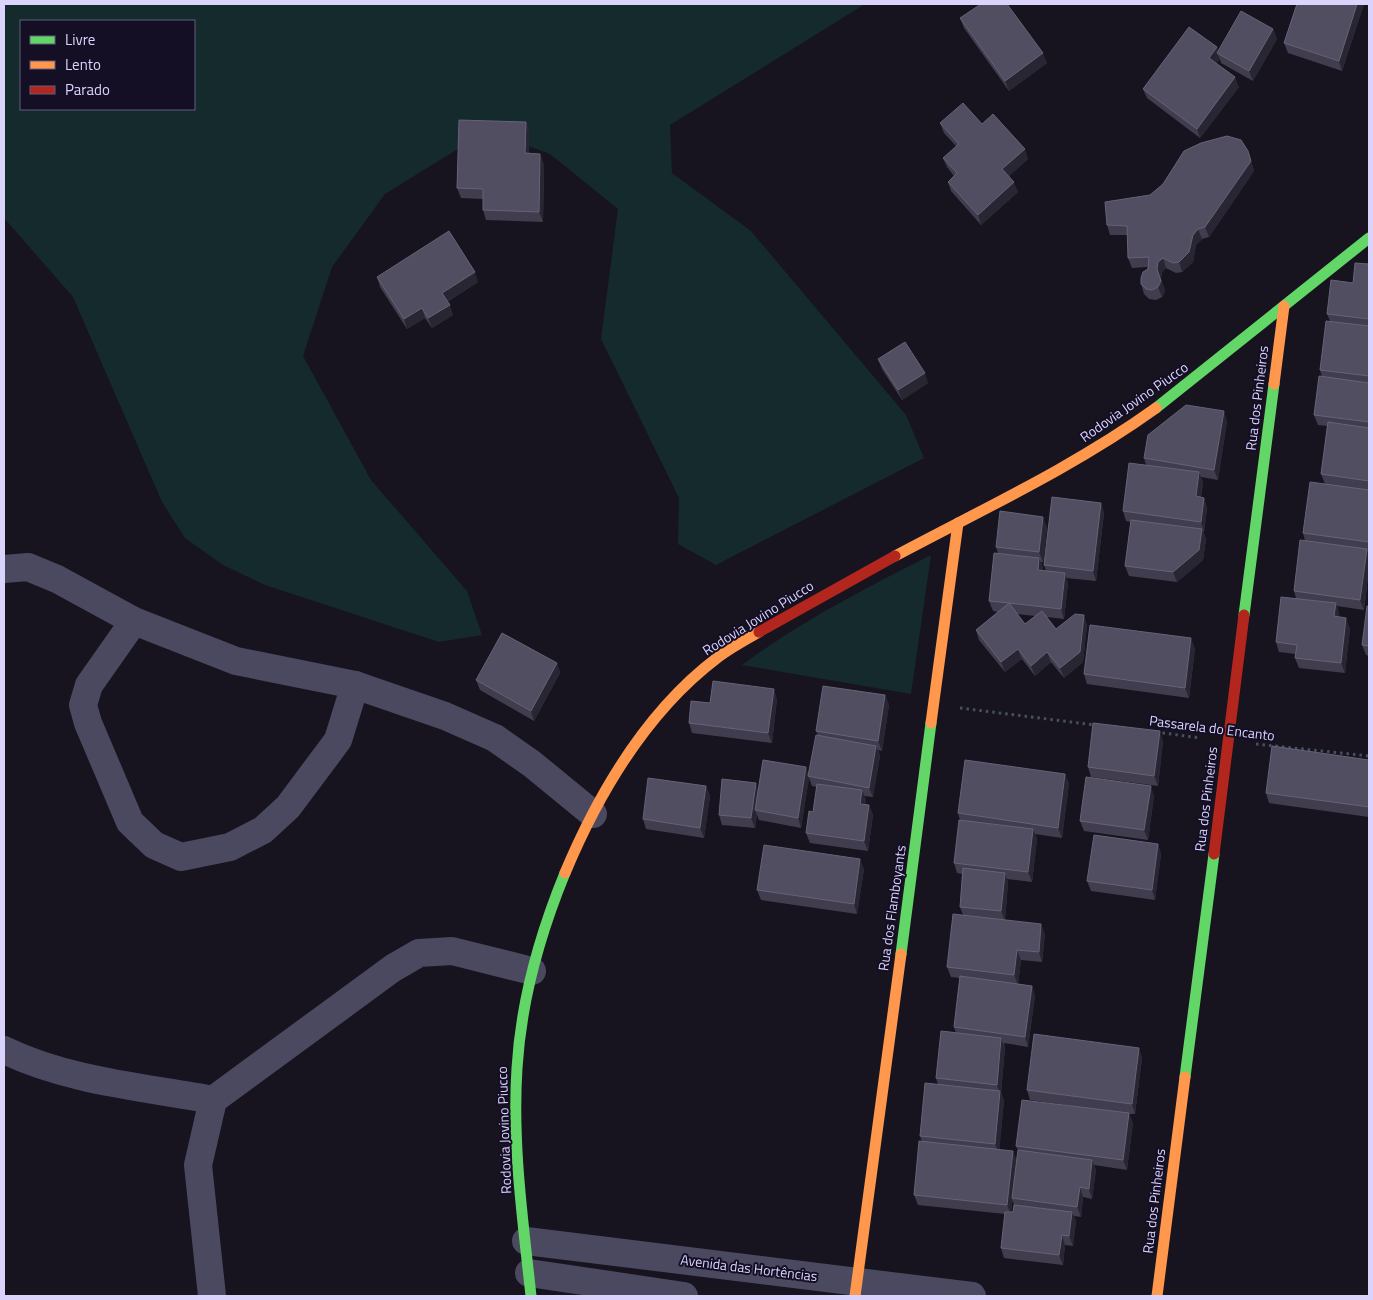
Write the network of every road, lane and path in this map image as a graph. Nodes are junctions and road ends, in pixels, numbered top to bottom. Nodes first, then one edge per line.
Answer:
1 (1369, 238) edge
2 (1284, 306) junction
3 (958, 523) junction
4 (4, 569) edge
5 (134, 621) junction
6 (355, 685) junction
7 (934, 705) junction
8 (1101, 726) edge
9 (1150, 732) edge
10 (1228, 741) junction
11 (1369, 756) edge
12 (593, 814) junction
13 (532, 970) junction
14 (4, 1050) edge
15 (213, 1100) junction
16 (526, 1241) junction
17 (530, 1284) edge
18 (856, 1289) edge
19 (212, 1296) edge
20 (684, 1296) edge
21 (972, 1296) edge
22 (1157, 1296) edge

1 - 2 street, Rodovia Jovino Piucco
2 - 3 street, Rodovia Jovino Piucco
2 - 10 street, Rua dos Pinheiros
3 - 7 street, Rua dos Flamboyants
3 - 12 street, Rodovia Jovino Piucco
4 - 5 street
5 - 6 street
5 - 6 street
6 - 12 street
7 - 8 path
7 - 18 street, Rua dos Flamboyants
9 - 10 path, Passarela do Encanto
10 - 11 path, Passarela do Encanto
10 - 22 street, Rua dos Pinheiros
12 - 13 street, Rodovia Jovino Piucco
13 - 15 street
13 - 16 street, Rodovia Jovino Piucco
14 - 15 street
15 - 19 street
16 - 17 street, Rodovia Jovino Piucco
16 - 18 street, Avenida das Hortências
17 - 20 street
18 - 21 street, Avenida das Hortências

